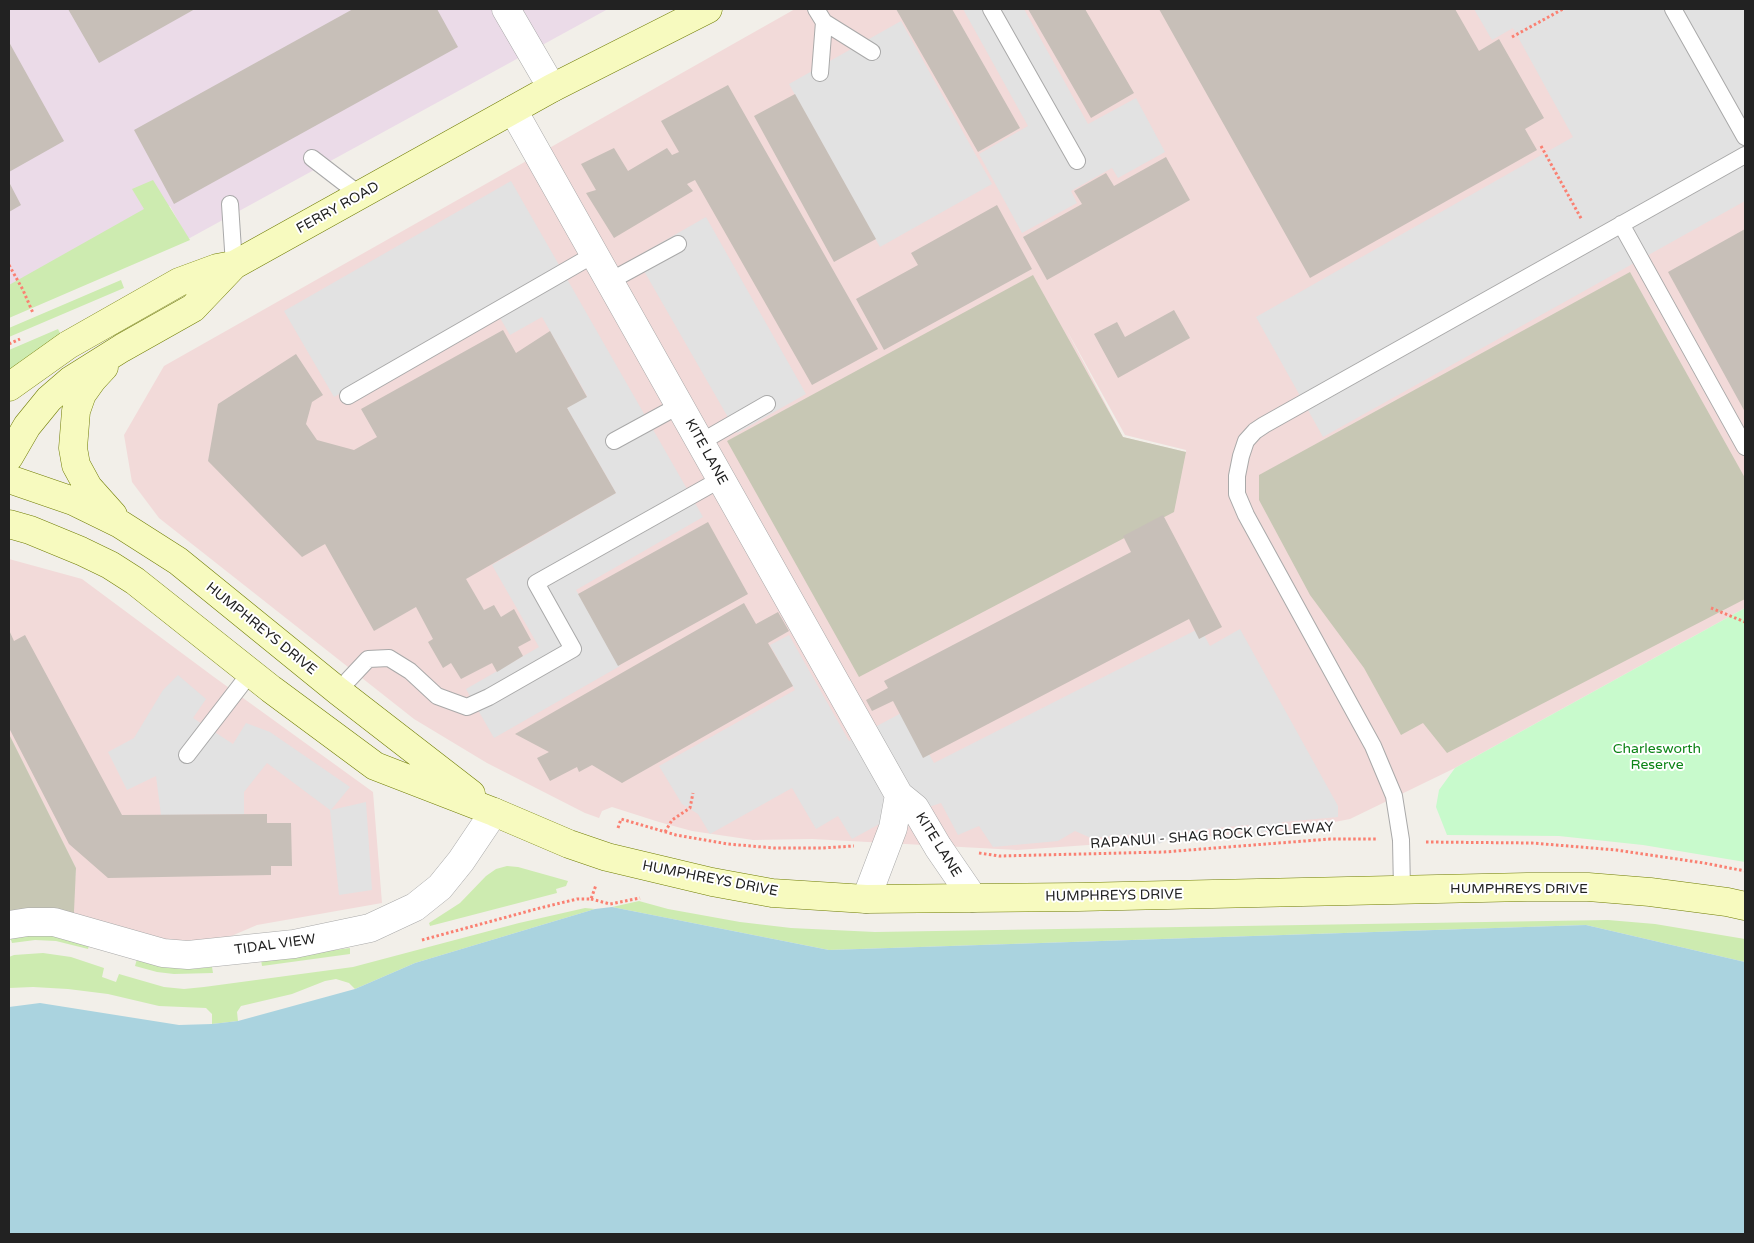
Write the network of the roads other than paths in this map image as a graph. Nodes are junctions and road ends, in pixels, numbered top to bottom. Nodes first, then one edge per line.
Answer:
1 (506, 9) edge
2 (708, 9) edge
3 (991, 9) edge
4 (1673, 9) edge
5 (820, 15) edge
6 (872, 52) dead end
7 (820, 73) dead end
8 (552, 88) junction
9 (513, 110) junction
10 (1745, 137) edge
11 (1745, 155) edge
12 (312, 158) dead end
13 (1077, 161) dead end
14 (360, 195) junction
15 (230, 204) dead end
16 (1621, 224) junction
17 (678, 244) dead end
18 (595, 254) junction
19 (234, 265) junction
20 (610, 281) junction
21 (122, 348) junction
22 (9, 387) edge
23 (348, 396) dead end
24 (767, 404) dead end
25 (680, 405) junction
26 (614, 441) dead end
27 (701, 442) junction
28 (1745, 447) edge
29 (9, 457) edge
30 (721, 478) junction
31 (9, 479) edge
32 (9, 524) edge
33 (120, 524) junction
34 (251, 672) junction
35 (338, 691) junction
36 (187, 755) dead end
37 (899, 795) junction
38 (494, 812) junction
39 (1402, 890) junction
40 (973, 898) junction
41 (866, 899) junction
42 (1745, 906) edge
43 (9, 925) edge

1 - 8 street
2 - 8 main road, FERRY ROAD
3 - 13 lane
4 - 10 lane
5 - 6 lane
5 - 7 lane
8 - 9 main road, FERRY ROAD
9 - 14 main road, FERRY ROAD
9 - 18 street, KITE LANE
11 - 16 lane
12 - 14 lane
14 - 19 main road, FERRY ROAD
15 - 19 lane
16 - 28 lane
16 - 39 lane
17 - 20 lane
18 - 20 street, KITE LANE
18 - 23 lane
19 - 21 main road, FERRY ROAD
19 - 22 main road
20 - 25 street, KITE LANE
21 - 29 main road, FERRY ROAD
21 - 33 main road
24 - 27 lane
25 - 26 lane
25 - 27 street, KITE LANE
27 - 30 street, KITE LANE
30 - 35 lane
30 - 37 street, KITE LANE
31 - 33 main road, HUMPHREYS DRIVE
32 - 34 main road, HUMPHREYS DRIVE
33 - 35 main road, HUMPHREYS DRIVE
34 - 36 lane
34 - 38 main road, HUMPHREYS DRIVE
35 - 38 main road, HUMPHREYS DRIVE
37 - 40 street, KITE LANE
37 - 41 street, KITE LANE
38 - 41 main road, HUMPHREYS DRIVE
38 - 43 street, TIDAL VIEW
39 - 40 main road, HUMPHREYS DRIVE
39 - 42 main road, HUMPHREYS DRIVE
40 - 41 main road, HUMPHREYS DRIVE

